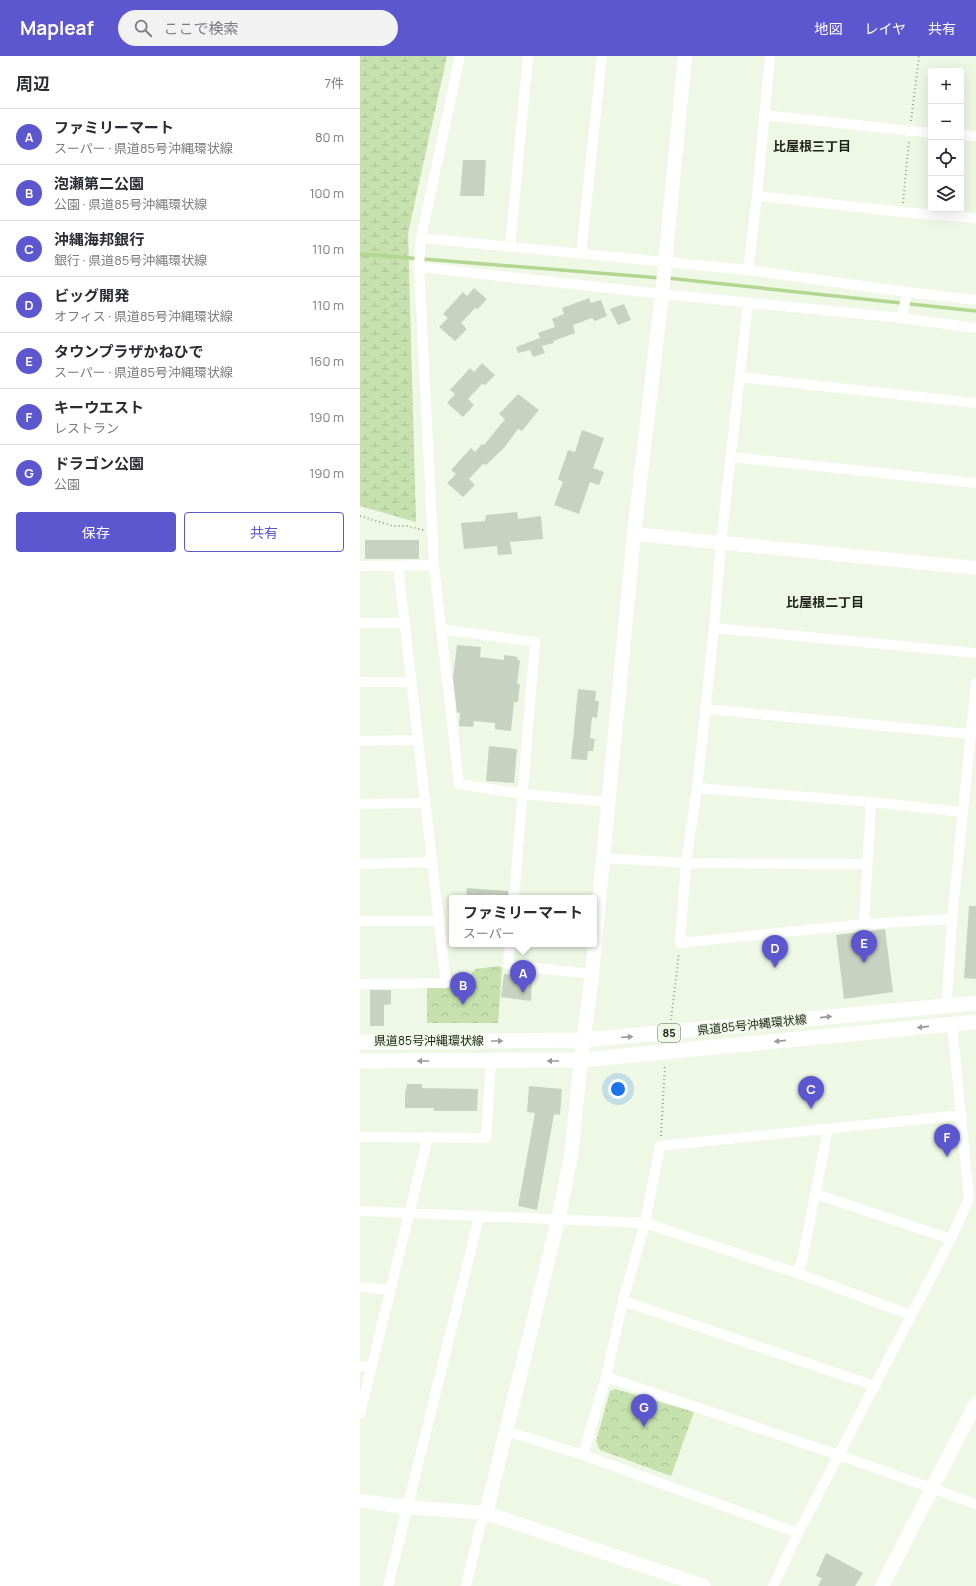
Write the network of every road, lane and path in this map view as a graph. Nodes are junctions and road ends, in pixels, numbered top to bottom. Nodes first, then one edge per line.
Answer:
1 (460, 56) edge
2 (528, 56) edge
3 (602, 56) edge
4 (685, 56) edge
5 (770, 56) edge
6 (764, 115) junction
7 (928, 133) edge
8 (964, 135) edge
9 (976, 136) edge
10 (757, 196) junction
11 (976, 218) edge
12 (421, 238) junction
13 (510, 247) junction
14 (581, 254) junction
15 (664, 266) junction
16 (419, 267) junction
17 (748, 270) junction
18 (662, 290) junction
19 (907, 292) junction
20 (976, 300) edge
21 (748, 302) junction
22 (902, 318) junction
23 (976, 328) edge
24 (739, 377) junction
25 (976, 403) edge
26 (731, 457) junction
27 (976, 484) edge
28 (360, 516) edge
29 (433, 533) junction
30 (634, 534) junction
31 (721, 543) junction
32 (434, 565) junction
33 (360, 566) edge
34 (398, 566) junction
35 (976, 568) edge
36 (404, 622) junction
37 (360, 623) edge
38 (714, 628) junction
39 (441, 629) junction
40 (976, 653) edge
41 (360, 682) edge
42 (411, 682) junction
43 (976, 683) edge
44 (705, 709) junction
45 (970, 734) junction
46 (417, 740) junction
47 (360, 741) edge
48 (697, 788) junction
49 (523, 794) junction
50 (609, 802) junction
51 (871, 802) junction
52 (424, 803) junction
53 (360, 804) edge
54 (962, 812) junction
55 (603, 858) junction
56 (432, 862) junction
57 (686, 863) junction
58 (360, 864) edge
59 (867, 864) junction
60 (514, 895) edge
61 (952, 919) junction
62 (360, 921) edge
63 (439, 921) junction
64 (597, 921) edge
65 (864, 924) junction
66 (680, 943) junction
67 (510, 947) edge
68 (595, 947) edge
69 (592, 974) junction
70 (360, 984) edge
71 (976, 1003) edge
72 (947, 1005) junction
73 (976, 1022) edge
74 (952, 1024) junction
75 (670, 1033) junction
76 (584, 1040) junction
77 (360, 1042) edge
78 (666, 1052) junction
79 (581, 1060) junction
80 (360, 1061) edge
81 (491, 1061) junction
82 (962, 1115) junction
83 (828, 1130) junction
84 (360, 1137) edge
85 (428, 1137) junction
86 (660, 1146) junction
87 (816, 1194) junction
88 (973, 1200) edge
89 (360, 1211) edge
90 (409, 1213) junction
91 (479, 1217) junction
92 (558, 1220) junction
93 (645, 1223) junction
94 (951, 1239) junction
95 (797, 1273) junction
96 (360, 1287) edge
97 (390, 1290) junction
98 (623, 1301) junction
99 (911, 1315) junction
100 (360, 1366) edge
101 (371, 1367) junction
102 (606, 1377) junction
103 (874, 1386) junction
104 (976, 1403) edge
105 (360, 1414) edge
106 (506, 1431) junction
107 (583, 1455) junction
108 (839, 1455) junction
109 (932, 1489) junction
110 (360, 1501) edge
111 (976, 1504) edge
112 (407, 1507) junction
113 (486, 1513) junction
114 (798, 1533) junction
115 (388, 1586) edge
116 (466, 1586) edge
117 (704, 1586) edge
118 (773, 1586) edge
119 (882, 1586) edge

1 - 12 street
2 - 13 street
3 - 14 street
4 - 15 street
5 - 6 street
6 - 7 street
6 - 10 street
8 - 9 street
10 - 11 street
10 - 17 street
12 - 13 street
12 - 16 street
13 - 14 street
14 - 15 street
15 - 17 street
15 - 18 street
16 - 18 street
16 - 29 street
17 - 19 street
18 - 21 street
18 - 30 street
19 - 20 street
19 - 22 street
21 - 22 street
21 - 24 street
22 - 23 street
24 - 25 street
24 - 26 street
26 - 27 street
26 - 31 street
28 - 29 path
29 - 32 street
30 - 31 street
30 - 50 street
31 - 35 street
31 - 38 street
32 - 34 street
32 - 39 street
33 - 34 street
34 - 36 street
36 - 37 street
36 - 42 street
38 - 40 street
38 - 44 street
39 - 49 street
39 - 49 street
41 - 42 street
42 - 46 street
43 - 45 street
44 - 45 street
44 - 48 street
45 - 54 street
46 - 47 street
46 - 52 street
48 - 51 street
48 - 57 street
49 - 50 street
49 - 60 street
50 - 55 street
51 - 54 street
51 - 59 street
52 - 53 street
52 - 56 street
54 - 61 street
55 - 57 street
55 - 64 street
56 - 58 street
56 - 63 street
57 - 59 street
57 - 66 street
59 - 65 street
61 - 65 street
61 - 72 street
62 - 63 street
63 - 70 street
65 - 66 street
66 - 75 path
67 - 69 street
68 - 69 street
69 - 76 street
71 - 72 main road, 県道85号沖縄環状線 / 85
75 -> 72 main road, 県道85号沖縄環状線 / 85
73 - 74 main road, 県道85号沖縄環状線 / 85
74 -> 78 main road, 県道85号沖縄環状線 / 85
74 - 82 street
76 -> 75 main road, 県道85号沖縄環状線 / 85
77 -> 76 main road, 県道85号沖縄環状線 / 85
76 - 79 street
78 - 79 main road, 県道85号沖縄環状線 / 85
78 - 86 path
79 -> 81 main road, 県道85号沖縄環状線 / 85
79 - 92 street
81 -> 80 main road, 県道85号沖縄環状線 / 85
81 - 85 street
82 - 83 street
82 - 88 street
83 - 86 street
83 - 87 street
84 - 85 street
85 - 90 street
86 - 93 street
87 - 94 street
87 - 95 street
88 - 94 street
89 - 90 street
90 - 91 street
90 - 97 street
91 - 92 street
91 - 112 street
92 - 93 street
92 - 106 street
93 - 95 street
93 - 98 street
94 - 99 street
95 - 99 street
96 - 97 street
97 - 101 street
98 - 102 street
98 - 103 street
99 - 103 street
100 - 101 street
101 - 105 street
102 - 107 street
102 - 108 street
103 - 108 street
104 - 109 street
106 - 107 street
106 - 113 street
107 - 114 street
108 - 109 street
108 - 114 street
109 - 111 street
109 - 119 street
110 - 112 street
112 - 113 street
112 - 115 street
113 - 116 street
113 - 117 street
114 - 118 street

